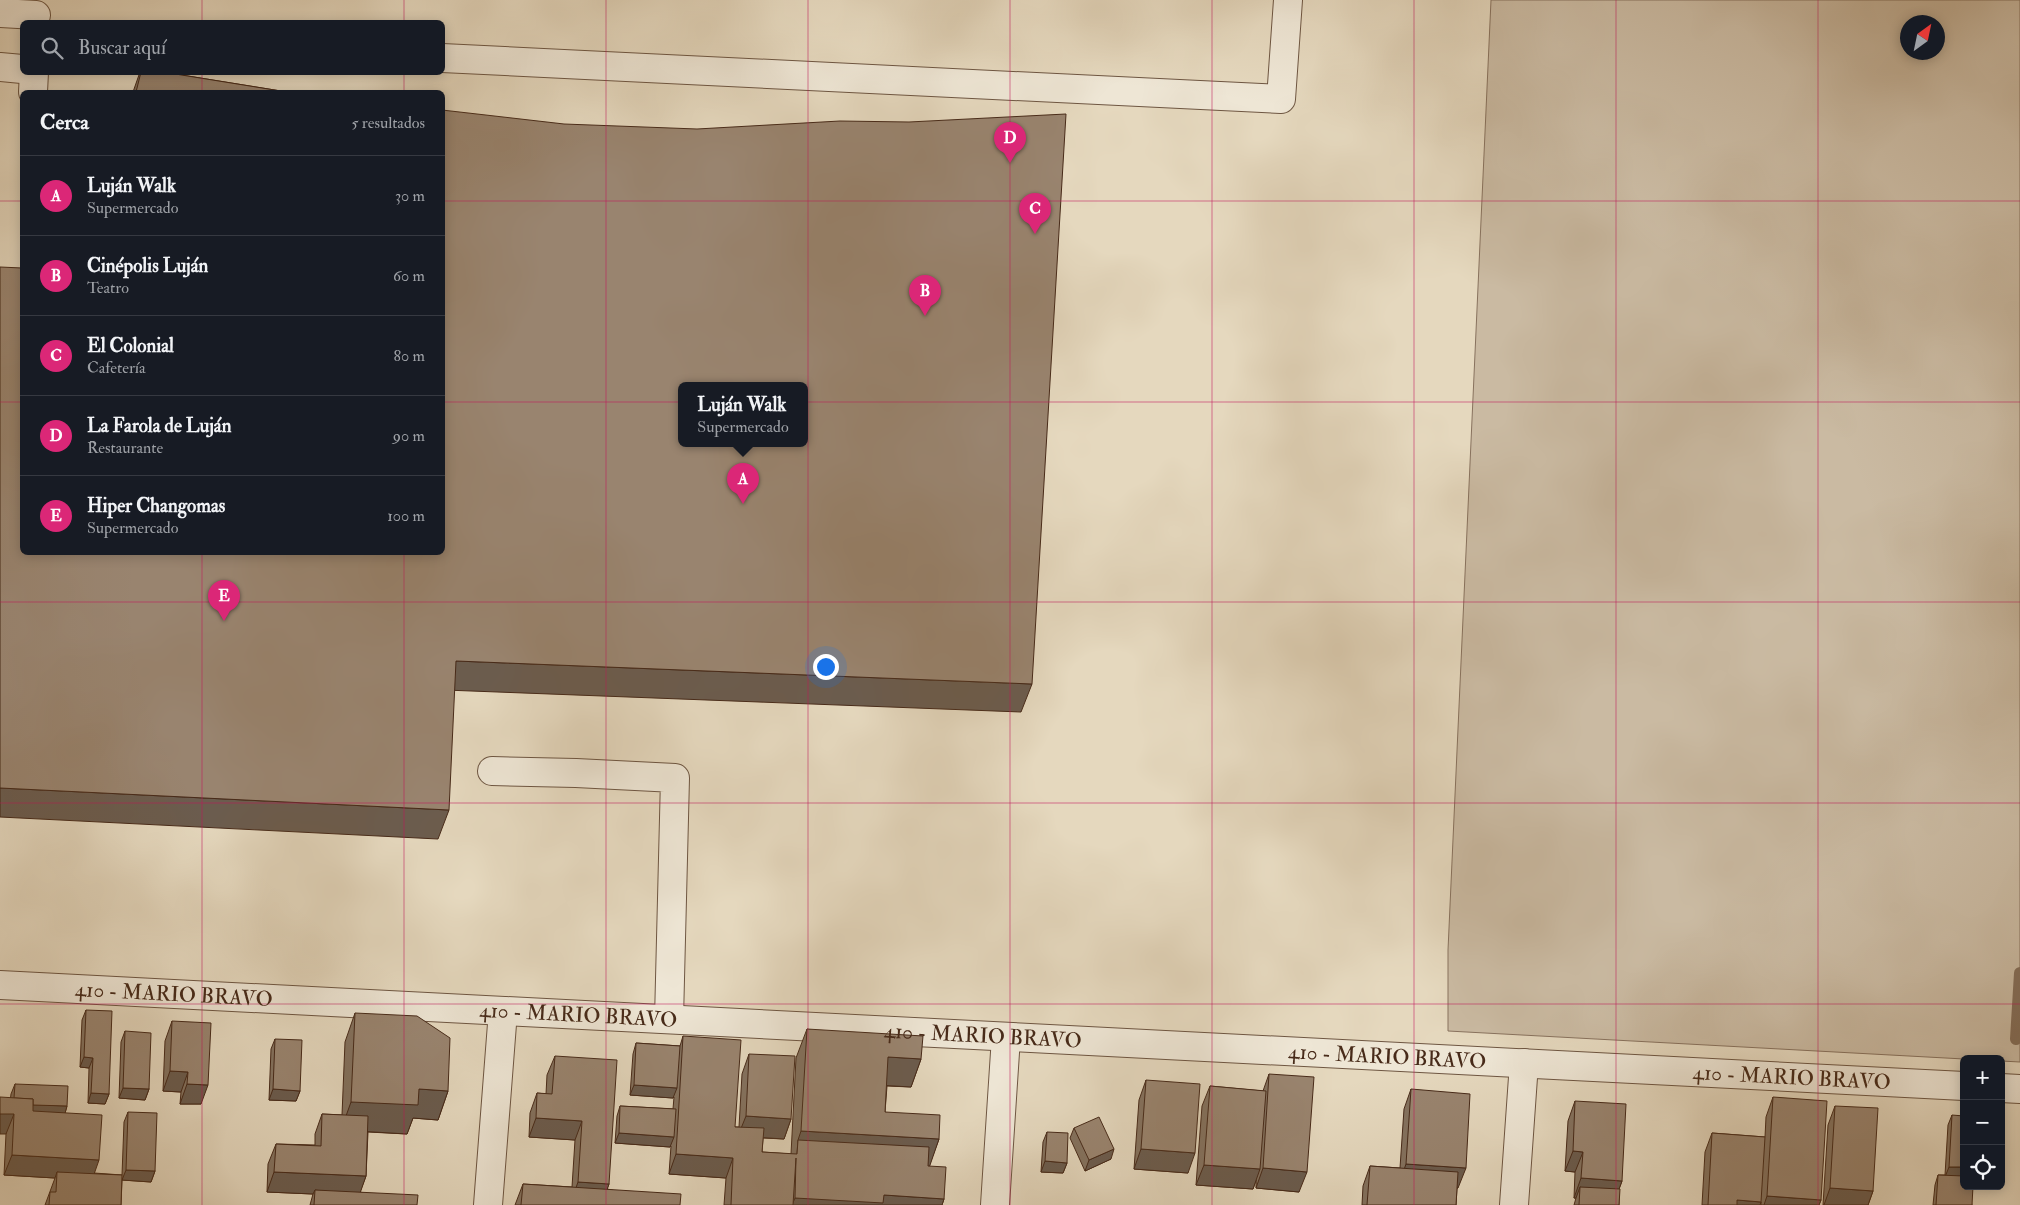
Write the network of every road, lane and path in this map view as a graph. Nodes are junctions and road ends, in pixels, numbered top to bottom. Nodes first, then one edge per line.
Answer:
1 (1288, 0) edge
2 (0, 13) edge
3 (37, 13) edge
4 (445, 58) edge
5 (0, 67) edge
6 (20, 69) edge
7 (34, 75) edge
8 (33, 90) edge
9 (492, 771) dead end
10 (0, 985) edge
11 (503, 1011) junction
12 (669, 1019) junction
13 (1006, 1037) junction
14 (1524, 1063) junction
15 (1960, 1086) edge
16 (2005, 1088) edge
17 (2020, 1089) edge
18 (488, 1205) edge
19 (995, 1205) edge
20 (1514, 1205) edge

1 - 4 street
2 - 3 street
5 - 6 street
7 - 8 street
9 - 12 street
10 - 11 street, 410 - MARIO BRAVO
11 - 12 street, 410 - MARIO BRAVO
11 - 18 street
12 - 13 street, 410 - MARIO BRAVO
13 - 14 street, 410 - MARIO BRAVO
13 - 19 street
14 - 15 street, 410 - MARIO BRAVO
14 - 20 street
16 - 17 street

